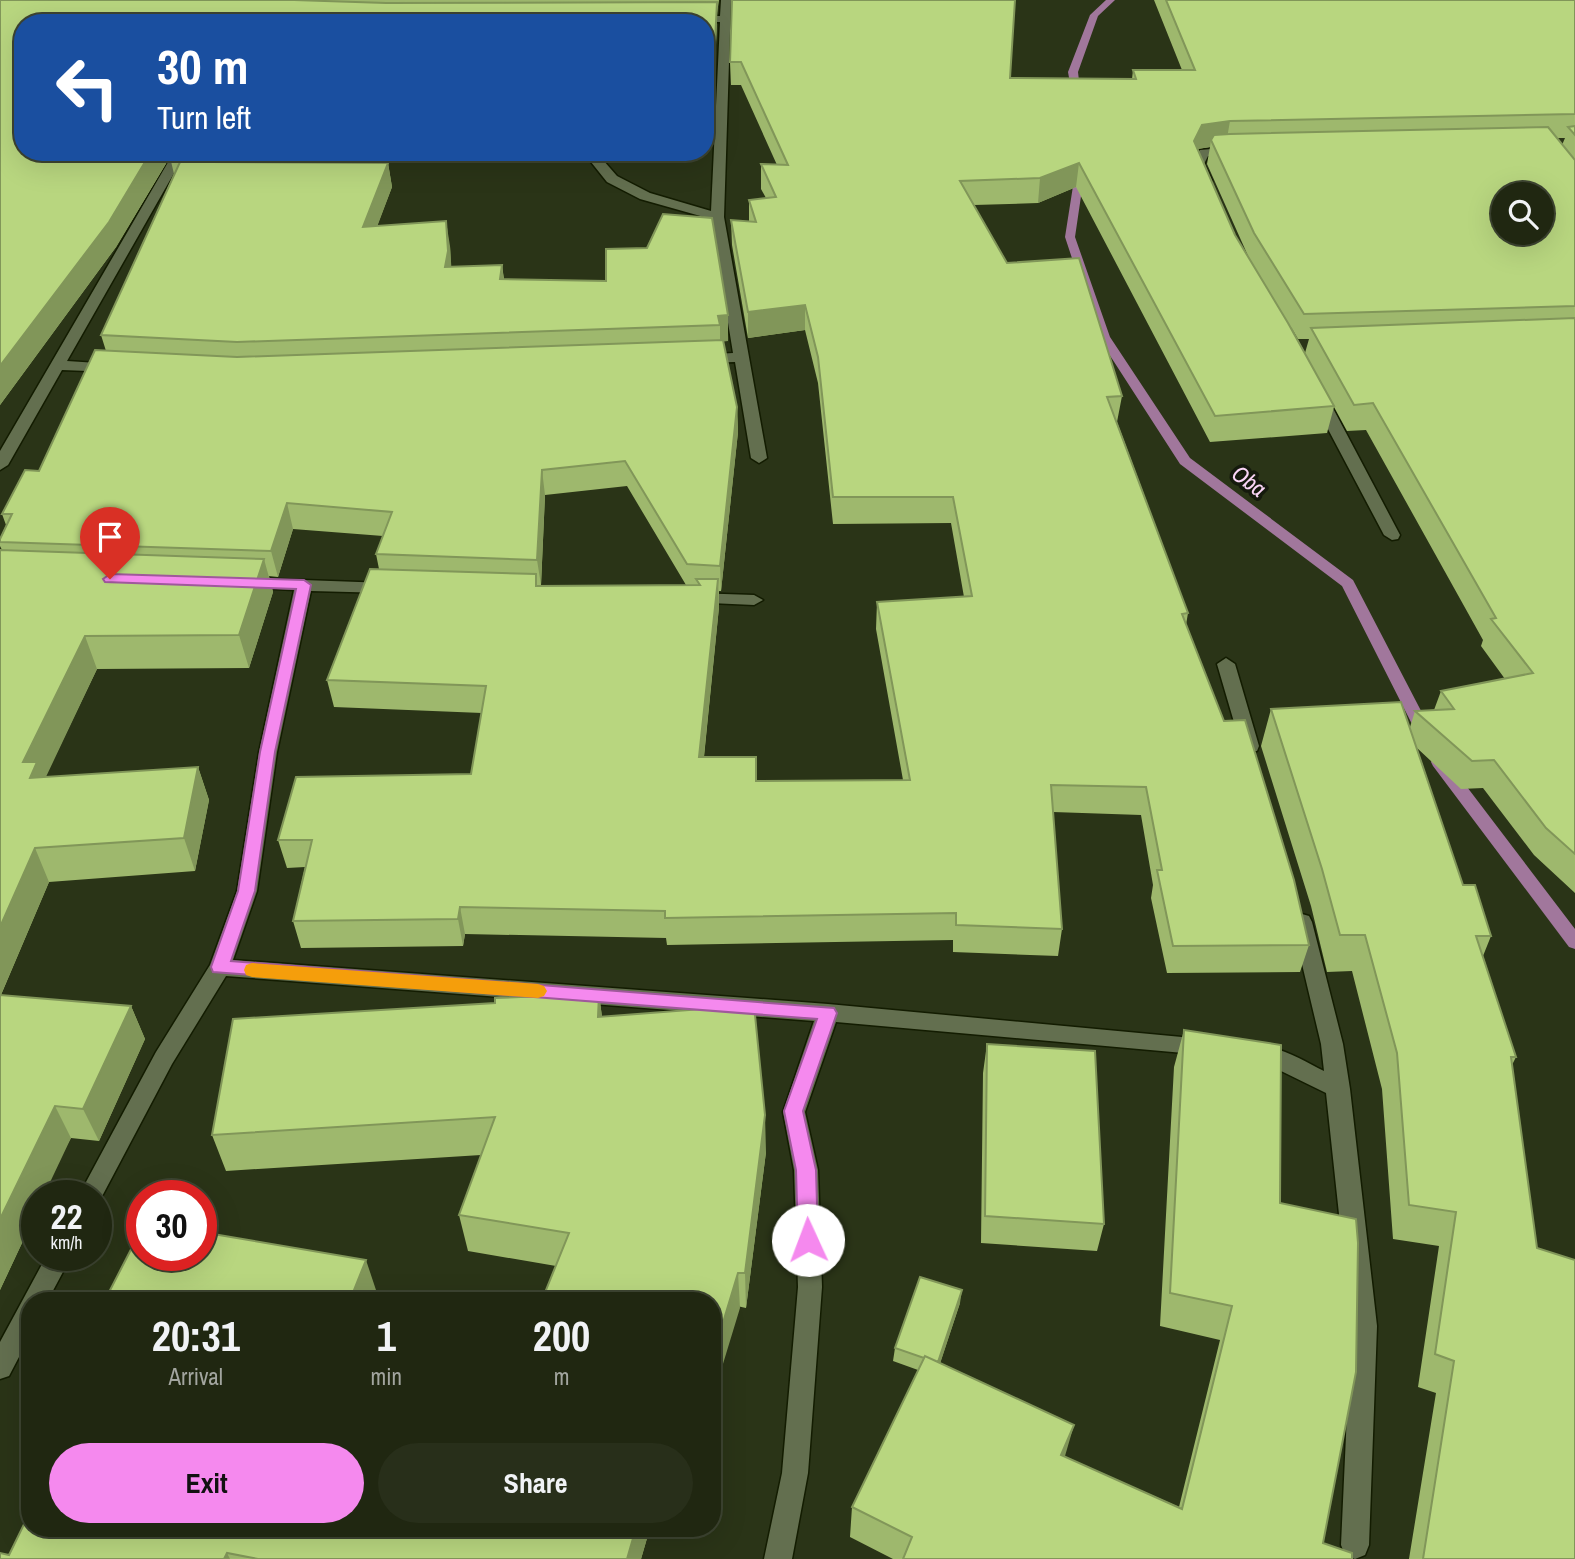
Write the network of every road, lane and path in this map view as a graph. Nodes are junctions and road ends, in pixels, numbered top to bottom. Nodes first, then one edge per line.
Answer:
1 (726, 0) edge
2 (714, 19) edge
3 (726, 19) junction
4 (1254, 150) edge
5 (175, 161) edge
6 (597, 161) edge
7 (1214, 200) edge
8 (717, 217) junction
9 (742, 357) junction
10 (688, 359) edge
11 (58, 365) junction
12 (124, 368) edge
13 (1311, 382) edge
14 (759, 457) dead end
15 (0, 465) edge
16 (1392, 535) dead end
17 (234, 583) edge
18 (304, 585) junction
19 (399, 588) edge
20 (673, 597) edge
21 (754, 600) dead end
22 (1226, 664) dead end
23 (1256, 767) edge
24 (1298, 907) edge
25 (220, 967) junction
26 (828, 1013) junction
27 (1339, 1089) junction
28 (99, 1180) edge
29 (51, 1271) edge
30 (40, 1292) edge
31 (21, 1328) edge
32 (0, 1367) edge
33 (1355, 1545) dead end
34 (778, 1559) edge

1 - 3 street
2 - 3 street
3 - 8 street
4 - 7 street
5 - 11 street
6 - 8 street
8 - 9 street
9 - 10 street
9 - 14 street
11 - 12 street
11 - 15 street
13 - 16 street
17 - 18 street
18 - 19 street
18 - 25 street
20 - 21 street
22 - 23 street
24 - 27 street
25 - 26 street
25 - 28 street
26 - 27 street
26 - 34 street
27 - 33 street
29 - 30 street
31 - 32 street

